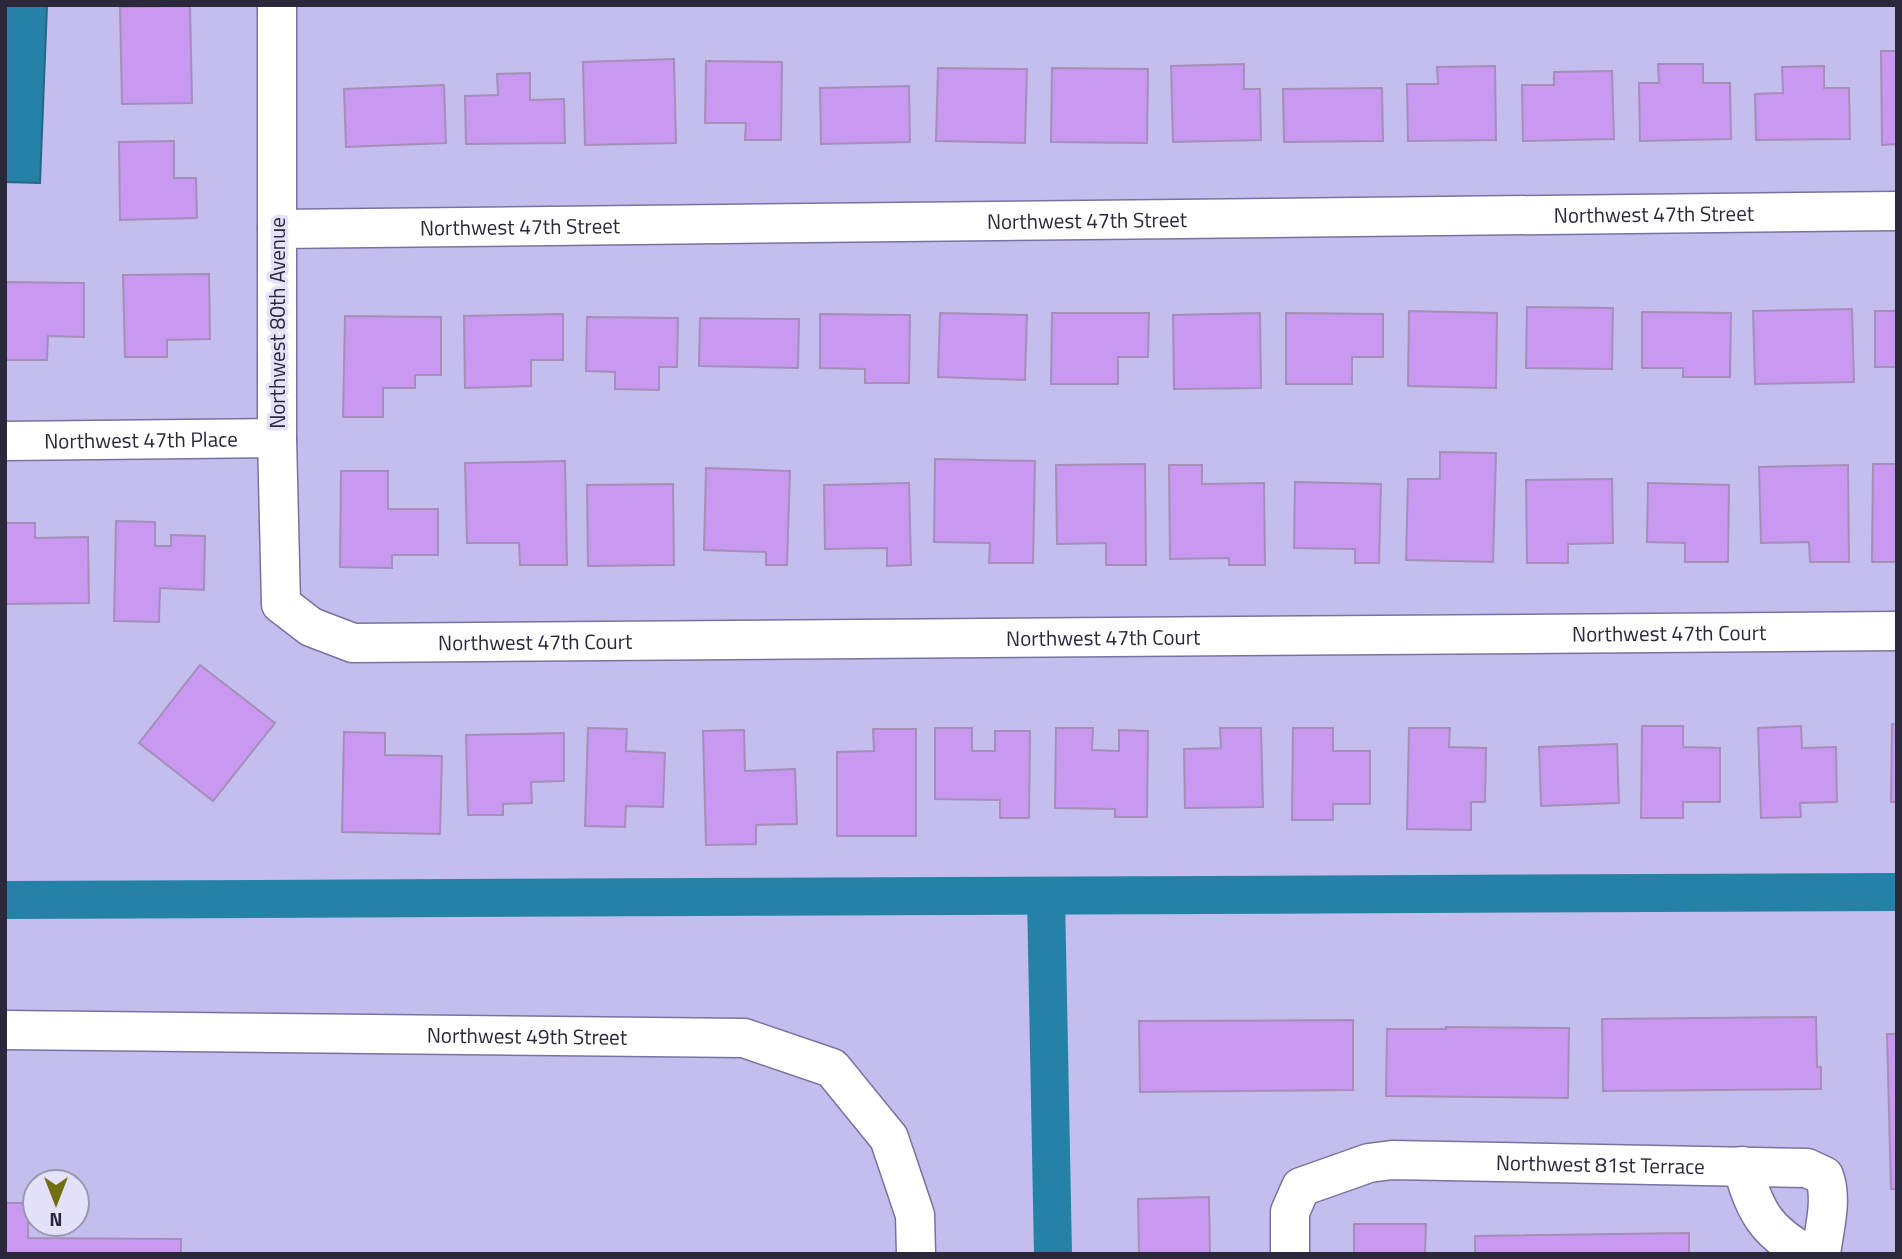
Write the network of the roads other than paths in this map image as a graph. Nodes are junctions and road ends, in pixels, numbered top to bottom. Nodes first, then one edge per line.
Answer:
1 (276, 5) edge
2 (1897, 211) edge
3 (276, 229) junction
4 (276, 438) junction
5 (5, 441) edge
6 (311, 627) joint
7 (1897, 631) edge
8 (5, 1030) edge
9 (1742, 1166) junction
10 (916, 1254) edge
11 (1290, 1254) edge
12 (1807, 1254) edge
13 (1821, 1254) edge

1 - 3 street, Northwest 80th Avenue
2 - 3 street, Northwest 47th Street
3 - 4 street, Northwest 80th Avenue
4 - 5 street, Northwest 47th Place
4 - 6 street, Northwest 80th Avenue
6 - 7 street, Northwest 47th Court
8 - 10 street, Northwest 49th Street
9 - 11 street, Northwest 81st Terrace
9 - 12 street
9 - 13 street, Northwest 81st Terrace

